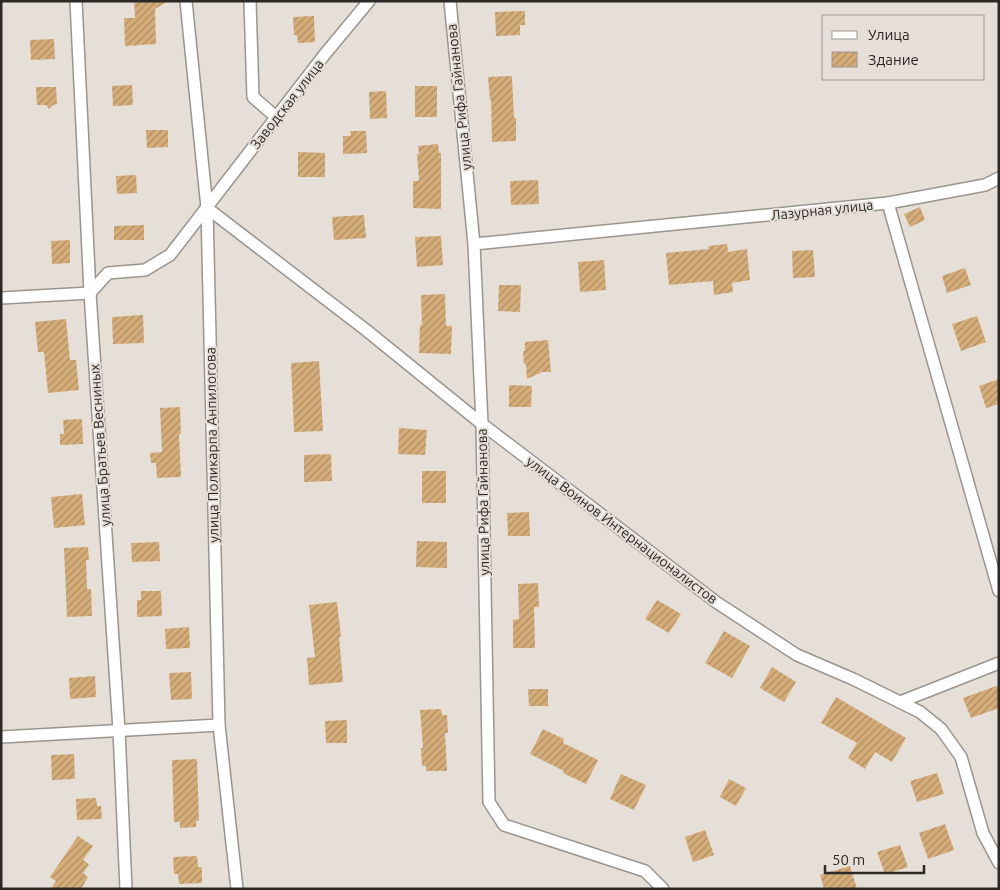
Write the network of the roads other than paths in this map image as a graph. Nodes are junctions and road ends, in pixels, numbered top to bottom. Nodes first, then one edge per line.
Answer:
1 (76, 1) edge
2 (186, 1) edge
3 (250, 1) edge
4 (370, 1) edge
5 (450, 1) edge
6 (276, 118) junction
7 (999, 178) edge
8 (888, 203) junction
9 (207, 208) junction
10 (474, 244) junction
11 (90, 294) junction
12 (1, 298) edge
13 (482, 424) junction
14 (999, 591) edge
15 (999, 663) edge
16 (900, 702) junction
17 (218, 725) junction
18 (119, 730) junction
19 (1, 736) edge
20 (999, 863) edge
21 (126, 889) edge
22 (238, 889) edge
23 (663, 889) edge

1 - 11 street, улица Братьев Весниных
2 - 9 street, улица Поликарпа Анпилогова
3 - 6 street
4 - 6 street, Заводская улица
5 - 10 street, улица Рифа Гайнанова
6 - 9 street, Заводская улица
7 - 8 street
8 - 10 street, Лазурная улица
8 - 14 street, Лазурная улица
9 - 11 street, Заводская улица
9 - 13 street, улица Воинов Интернационалистов
9 - 17 street, улица Поликарпа Анпилогова
10 - 13 street, улица Рифа Гайнанова
11 - 12 street
11 - 18 street, улица Братьев Весниных
13 - 16 street, улица Воинов Интернационалистов
13 - 23 street, улица Рифа Гайнанова
15 - 16 street
16 - 20 street, улица Воинов Интернационалистов
17 - 18 street
17 - 22 street, улица Поликарпа Анпилогова
18 - 19 street
18 - 21 street, улица Братьев Весниных

